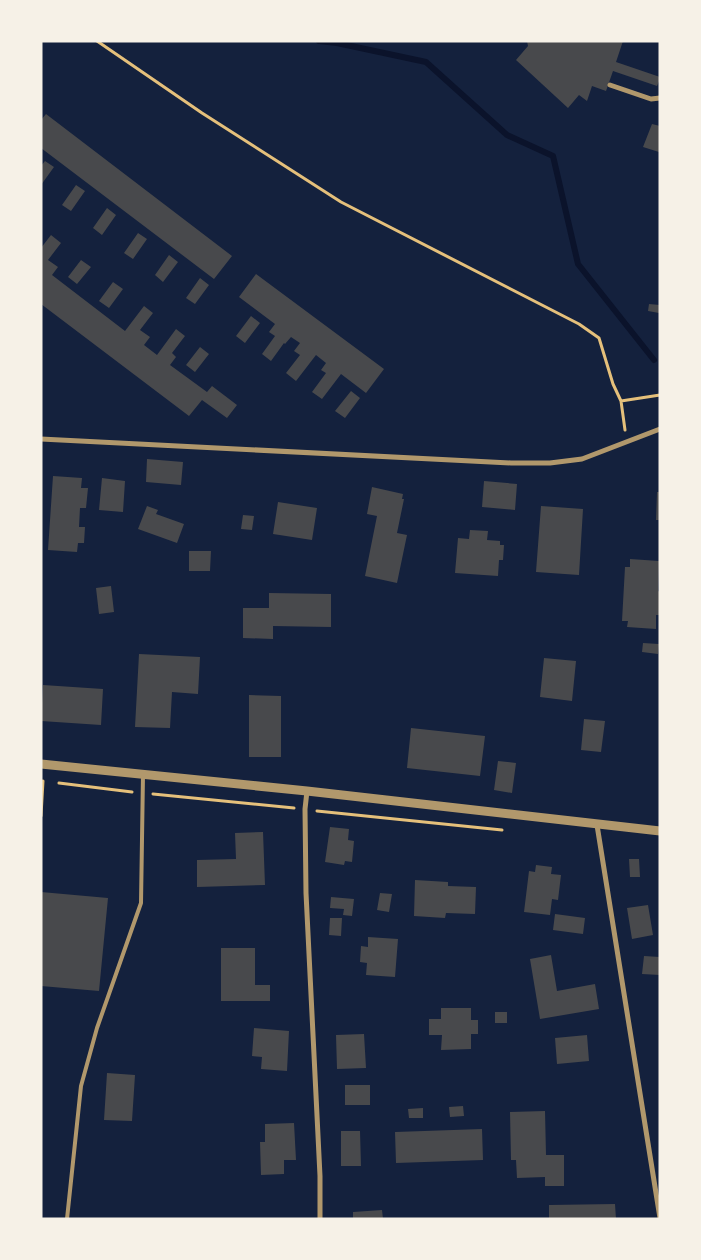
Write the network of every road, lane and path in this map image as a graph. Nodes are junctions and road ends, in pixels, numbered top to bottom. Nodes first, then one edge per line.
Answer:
1 (98, 41) edge
2 (610, 85) dead end
3 (660, 98) edge
4 (660, 396) edge
5 (621, 401) junction
6 (660, 429) edge
7 (41, 439) edge
8 (627, 443) junction
9 (41, 764) edge
10 (143, 775) junction
11 (42, 781) edge
12 (53, 782) dead end
13 (307, 791) junction
14 (141, 793) junction
15 (305, 810) junction
16 (41, 816) edge
17 (597, 825) junction
18 (504, 830) dead end
19 (660, 831) edge
20 (660, 1218) edge
21 (67, 1219) edge
22 (320, 1219) edge

1 - 5 path
2 - 3 street
4 - 5 path
5 - 8 path
6 - 8 street
7 - 8 street
9 - 10 street
10 - 13 street
10 - 14 lane
11 - 16 path
12 - 14 path
13 - 15 street
13 - 17 street
14 - 15 path
14 - 21 lane
15 - 18 path
15 - 22 street
17 - 19 street
17 - 20 street

